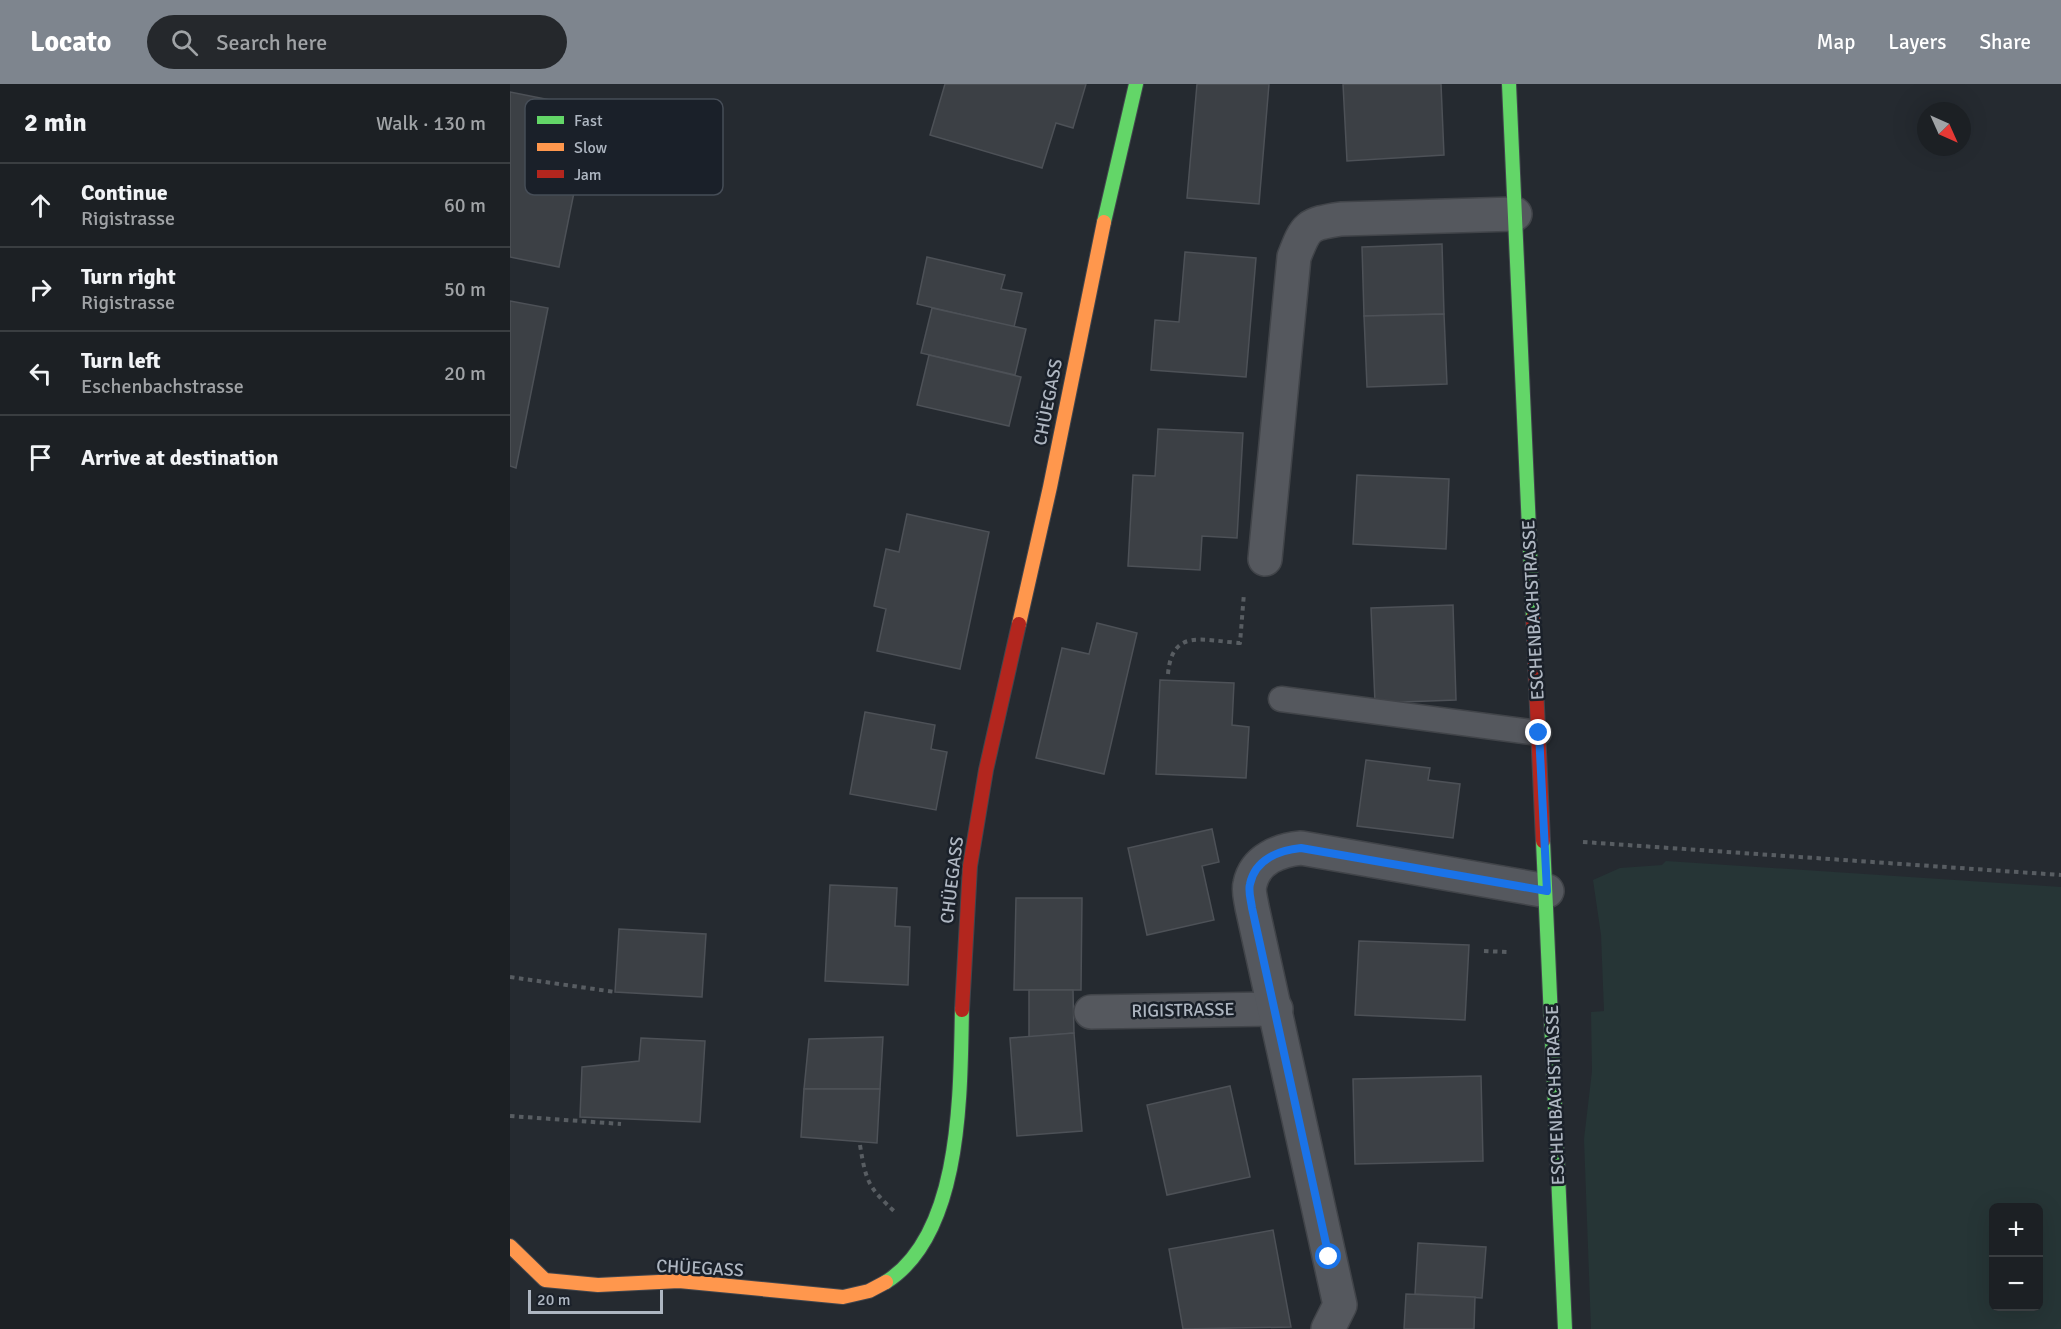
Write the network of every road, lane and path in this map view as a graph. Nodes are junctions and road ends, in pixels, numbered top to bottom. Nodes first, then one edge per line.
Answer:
1 (1136, 84) edge
2 (1509, 84) edge
3 (1515, 214) junction
4 (1265, 560) joint
5 (1168, 674) dead end
6 (1281, 699) dead end
7 (1539, 733) junction
8 (1543, 839) junction
9 (2061, 875) edge
10 (1547, 891) junction
11 (1484, 951) dead end
12 (1513, 952) dead end
13 (510, 977) edge
14 (615, 992) dead end
15 (1276, 1009) junction
16 (1091, 1012) dead end
17 (510, 1116) edge
18 (621, 1124) dead end
19 (860, 1145) dead end
20 (925, 1239) junction
21 (510, 1246) edge
22 (1328, 1329) edge
23 (1565, 1329) edge

1 - 20 street, CHÜEGASS
2 - 3 street, ESCHENBACHSTRASSE
3 - 4 street
3 - 7 street, ESCHENBACHSTRASSE
4 - 5 path
6 - 7 lane
7 - 8 street, ESCHENBACHSTRASSE
8 - 9 path
8 - 10 street, ESCHENBACHSTRASSE
10 - 15 street
10 - 23 street, ESCHENBACHSTRASSE
11 - 12 path
13 - 14 path
15 - 16 street, RIGISTRASSE
15 - 22 street
17 - 18 path
19 - 20 path
20 - 21 street, CHÜEGASS

